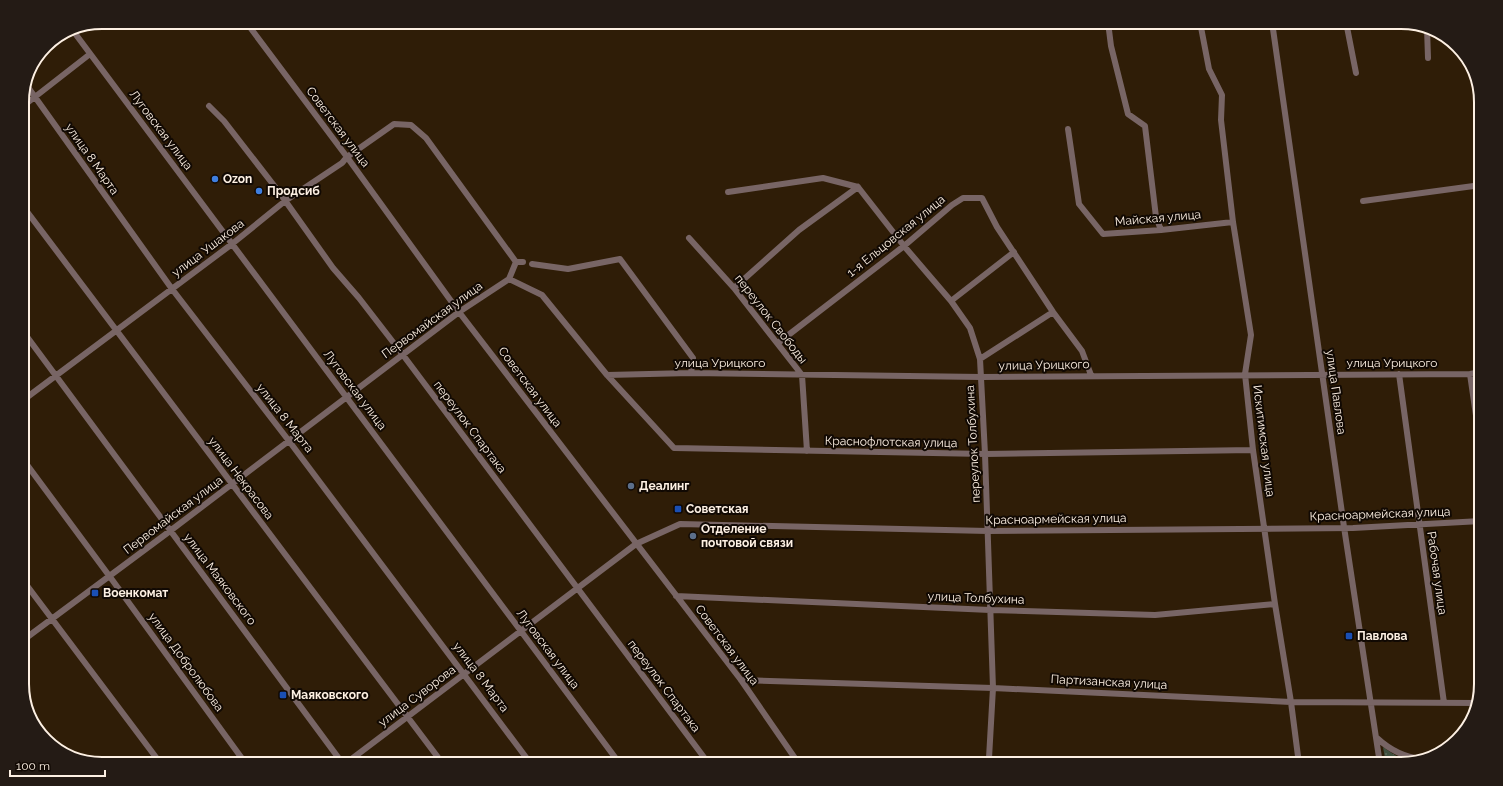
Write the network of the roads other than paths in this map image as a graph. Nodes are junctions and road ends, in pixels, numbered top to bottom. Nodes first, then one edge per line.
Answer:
1 (251, 29) edge
2 (1109, 29) edge
3 (1201, 29) edge
4 (1273, 29) edge
5 (1347, 29) edge
6 (76, 34) edge
7 (1427, 34) edge
8 (90, 54) junction
9 (1428, 58) dead end
10 (1356, 72) dead end
11 (30, 90) edge
12 (35, 98) junction
13 (29, 102) edge
14 (209, 106) dead end
15 (1068, 129) dead end
16 (348, 157) junction
17 (1474, 186) edge
18 (858, 187) junction
19 (728, 192) dead end
20 (1363, 201) dead end
21 (285, 202) junction
22 (29, 214) edge
23 (1233, 222) junction
24 (1161, 230) junction
25 (689, 238) dead end
26 (232, 244) junction
27 (904, 246) junction
28 (1014, 252) junction
29 (516, 262) junction
30 (523, 262) dead end
31 (532, 264) dead end
32 (509, 279) junction
33 (734, 288) junction
34 (172, 289) junction
35 (951, 301) junction
36 (459, 312) junction
37 (1053, 312) junction
38 (118, 330) junction
39 (29, 339) edge
40 (778, 343) junction
41 (403, 355) junction
42 (980, 359) junction
43 (1474, 373) edge
44 (691, 374) junction
45 (1245, 374) junction
46 (1399, 374) junction
47 (1470, 374) junction
48 (608, 375) junction
49 (802, 375) junction
50 (1091, 375) junction
51 (1322, 375) junction
52 (56, 376) junction
53 (981, 377) junction
54 (29, 396) edge
55 (347, 397) junction
56 (1474, 402) edge
57 (289, 441) junction
58 (1253, 450) junction
59 (807, 451) junction
60 (985, 454) junction
61 (29, 467) edge
62 (231, 484) junction
63 (1474, 521) edge
64 (1419, 524) junction
65 (1264, 527) junction
66 (1344, 527) junction
67 (170, 531) junction
68 (988, 531) junction
69 (636, 544) junction
70 (109, 576) junction
71 (29, 588) edge
72 (577, 589) junction
73 (676, 596) junction
74 (1275, 604) junction
75 (990, 610) junction
76 (52, 619) junction
77 (521, 631) junction
78 (29, 636) edge
79 (464, 674) junction
80 (741, 680) junction
81 (993, 688) junction
82 (1371, 701) junction
83 (1291, 702) junction
84 (1444, 703) junction
85 (1472, 703) edge
86 (408, 716) junction
87 (1377, 738) junction
88 (156, 757) edge
89 (241, 757) edge
90 (339, 757) edge
91 (353, 757) edge
92 (438, 757) edge
93 (526, 757) edge
94 (615, 757) edge
95 (704, 757) edge
96 (794, 757) edge
97 (989, 757) edge
98 (1298, 757) edge
99 (1379, 757) edge
100 (1406, 757) edge

1 - 16 street, Советская улица
2 - 24 street
3 - 23 street, Искитимская улица
4 - 51 street, улица Павлова
5 - 10 street
6 - 8 street, Луговская улица
7 - 9 street
8 - 12 street
8 - 26 street, Луговская улица
11 - 12 street, улица 8 Марта
12 - 13 street
12 - 34 street, улица 8 Марта
14 - 21 street, переулок Спартака
15 - 24 street, Майская улица
16 - 21 street, улица Ушакова
16 - 29 street, улица Ушакова
16 - 36 street, Советская улица
17 - 20 street
18 - 19 street
18 - 27 street, переулок Толбухина
18 - 33 street
21 - 26 street, улица Ушакова
21 - 41 street, переулок Спартака
22 - 38 street, улица Некрасова
23 - 24 street, Майская улица
23 - 45 street, Искитимская улица
25 - 33 street, переулок Свободы
26 - 34 street, улица Ушакова
26 - 55 street, Луговская улица
27 - 28 street, 1-я Ельцовская улица
27 - 35 street, переулок Толбухина
27 - 40 street, 1-я Ельцовская улица
28 - 35 street
28 - 37 street, 1-я Ельцовская улица
29 - 30 street
29 - 32 street
31 - 44 street
32 - 36 street, Первомайская улица
32 - 48 street
33 - 40 street, переулок Свободы
34 - 38 street, улица Ушакова
34 - 57 street, улица 8 Марта
35 - 42 street, переулок Толбухина
36 - 41 street, Первомайская улица
36 - 69 street, Советская улица
37 - 42 street
37 - 50 street, 1-я Ельцовская улица
38 - 52 street, улица Ушакова
38 - 62 street, улица Некрасова
39 - 52 street, улица Маяковского
40 - 49 street, переулок Свободы
41 - 55 street, Первомайская улица
41 - 72 street, переулок Спартака
42 - 53 street, переулок Толбухина
43 - 47 street, улица Урицкого
44 - 48 street, улица Урицкого
44 - 49 street, улица Урицкого
45 - 50 street, улица Урицкого
45 - 51 street, улица Урицкого
45 - 58 street, Искитимская улица
46 - 47 street, улица Урицкого
46 - 51 street, улица Урицкого
46 - 64 street, Рабочая улица
47 - 56 street
48 - 59 street, Краснофлотская улица
49 - 53 street, улица Урицкого
49 - 59 street, переулок Свободы
50 - 53 street, улица Урицкого
51 - 66 street, улица Павлова
52 - 54 street, улица Ушакова
52 - 67 street, улица Маяковского
53 - 60 street, переулок Толбухина
55 - 57 street, Первомайская улица
55 - 77 street, Луговская улица
57 - 62 street, Первомайская улица
57 - 79 street, улица 8 Марта
58 - 60 street, Краснофлотская улица
58 - 65 street, Искитимская улица
59 - 60 street, Краснофлотская улица
60 - 68 street, переулок Толбухина
61 - 70 street, улица Добролюбова
62 - 67 street, Первомайская улица
62 - 86 street, улица Некрасова
63 - 64 street, Красноармейская улица
64 - 66 street, Красноармейская улица
64 - 84 street, Рабочая улица
65 - 66 street, Красноармейская улица
65 - 68 street, Красноармейская улица
65 - 74 street, Искитимская улица
66 - 82 street, улица Павлова
67 - 70 street, Первомайская улица
67 - 90 street, улица Маяковского
68 - 69 street, Красноармейская улица
68 - 75 street, переулок Толбухина
69 - 72 street, улица Суворова
69 - 73 street, Советская улица
70 - 76 street, Первомайская улица
70 - 89 street, улица Добролюбова
71 - 76 street
72 - 77 street, улица Суворова
72 - 95 street, переулок Спартака
73 - 75 street, улица Толбухина
73 - 80 street, Советская улица
74 - 75 street, улица Толбухина
74 - 83 street, Искитимская улица
75 - 81 street, переулок Толбухина
76 - 78 street, Первомайская улица
76 - 88 street
77 - 79 street, улица Суворова
77 - 94 street, Луговская улица
79 - 86 street, улица Суворова
79 - 93 street, улица 8 Марта
80 - 81 street, Партизанская улица
80 - 96 street, Советская улица
81 - 83 street, Партизанская улица
81 - 97 street, переулок Толбухина
82 - 83 street, Партизанская улица
82 - 84 street, Партизанская улица
82 - 87 street, улица Павлова
83 - 98 street, Искитимская улица
84 - 85 street, Партизанская улица
86 - 91 street, улица Суворова
86 - 92 street, улица Некрасова
87 - 99 street, улица Павлова
87 - 100 street

